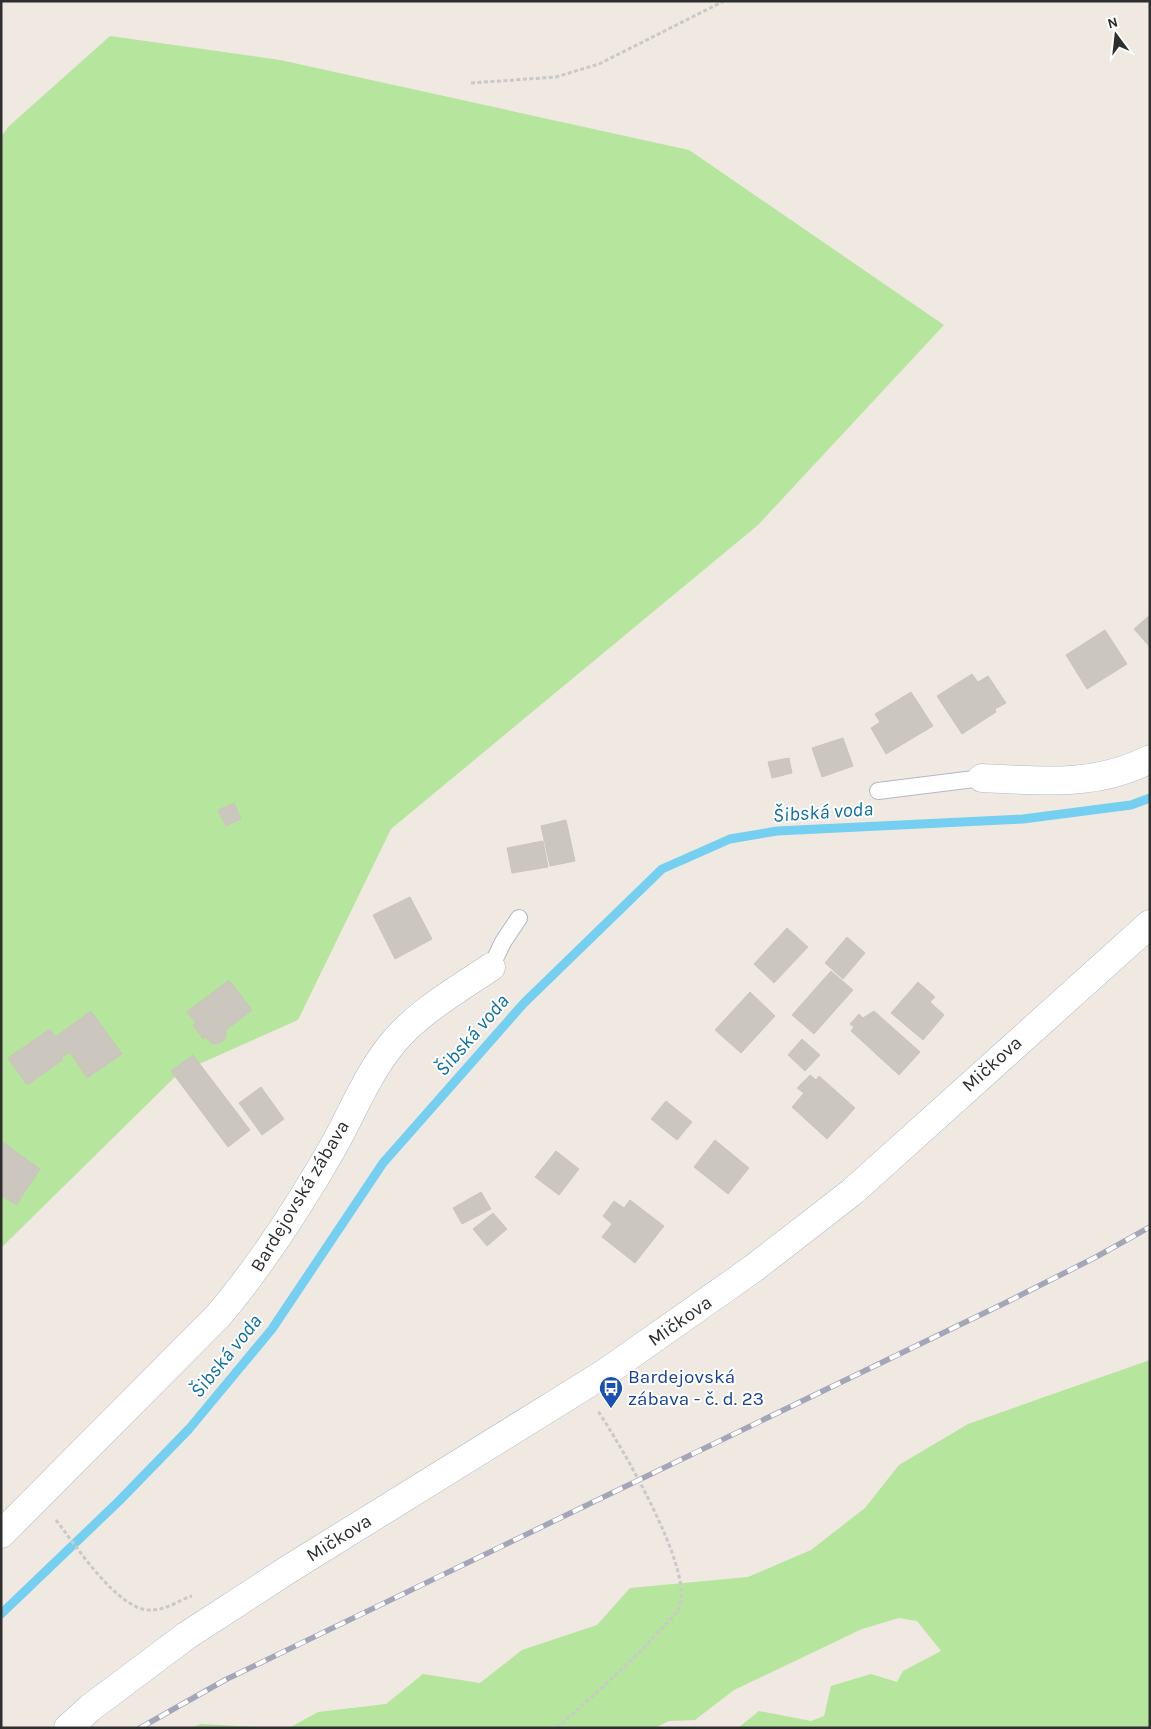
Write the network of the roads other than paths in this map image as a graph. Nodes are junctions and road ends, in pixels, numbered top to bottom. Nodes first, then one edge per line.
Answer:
1 (1150, 759) edge
2 (982, 778) joint
3 (878, 791) dead end
4 (518, 918) dead end
5 (1150, 924) edge
6 (491, 966) joint
7 (1, 1534) edge
8 (68, 1728) edge

1 - 2 main road
2 - 3 lane
4 - 6 lane
5 - 8 main road, Mičkova
6 - 7 main road, Bardejovská zábava

